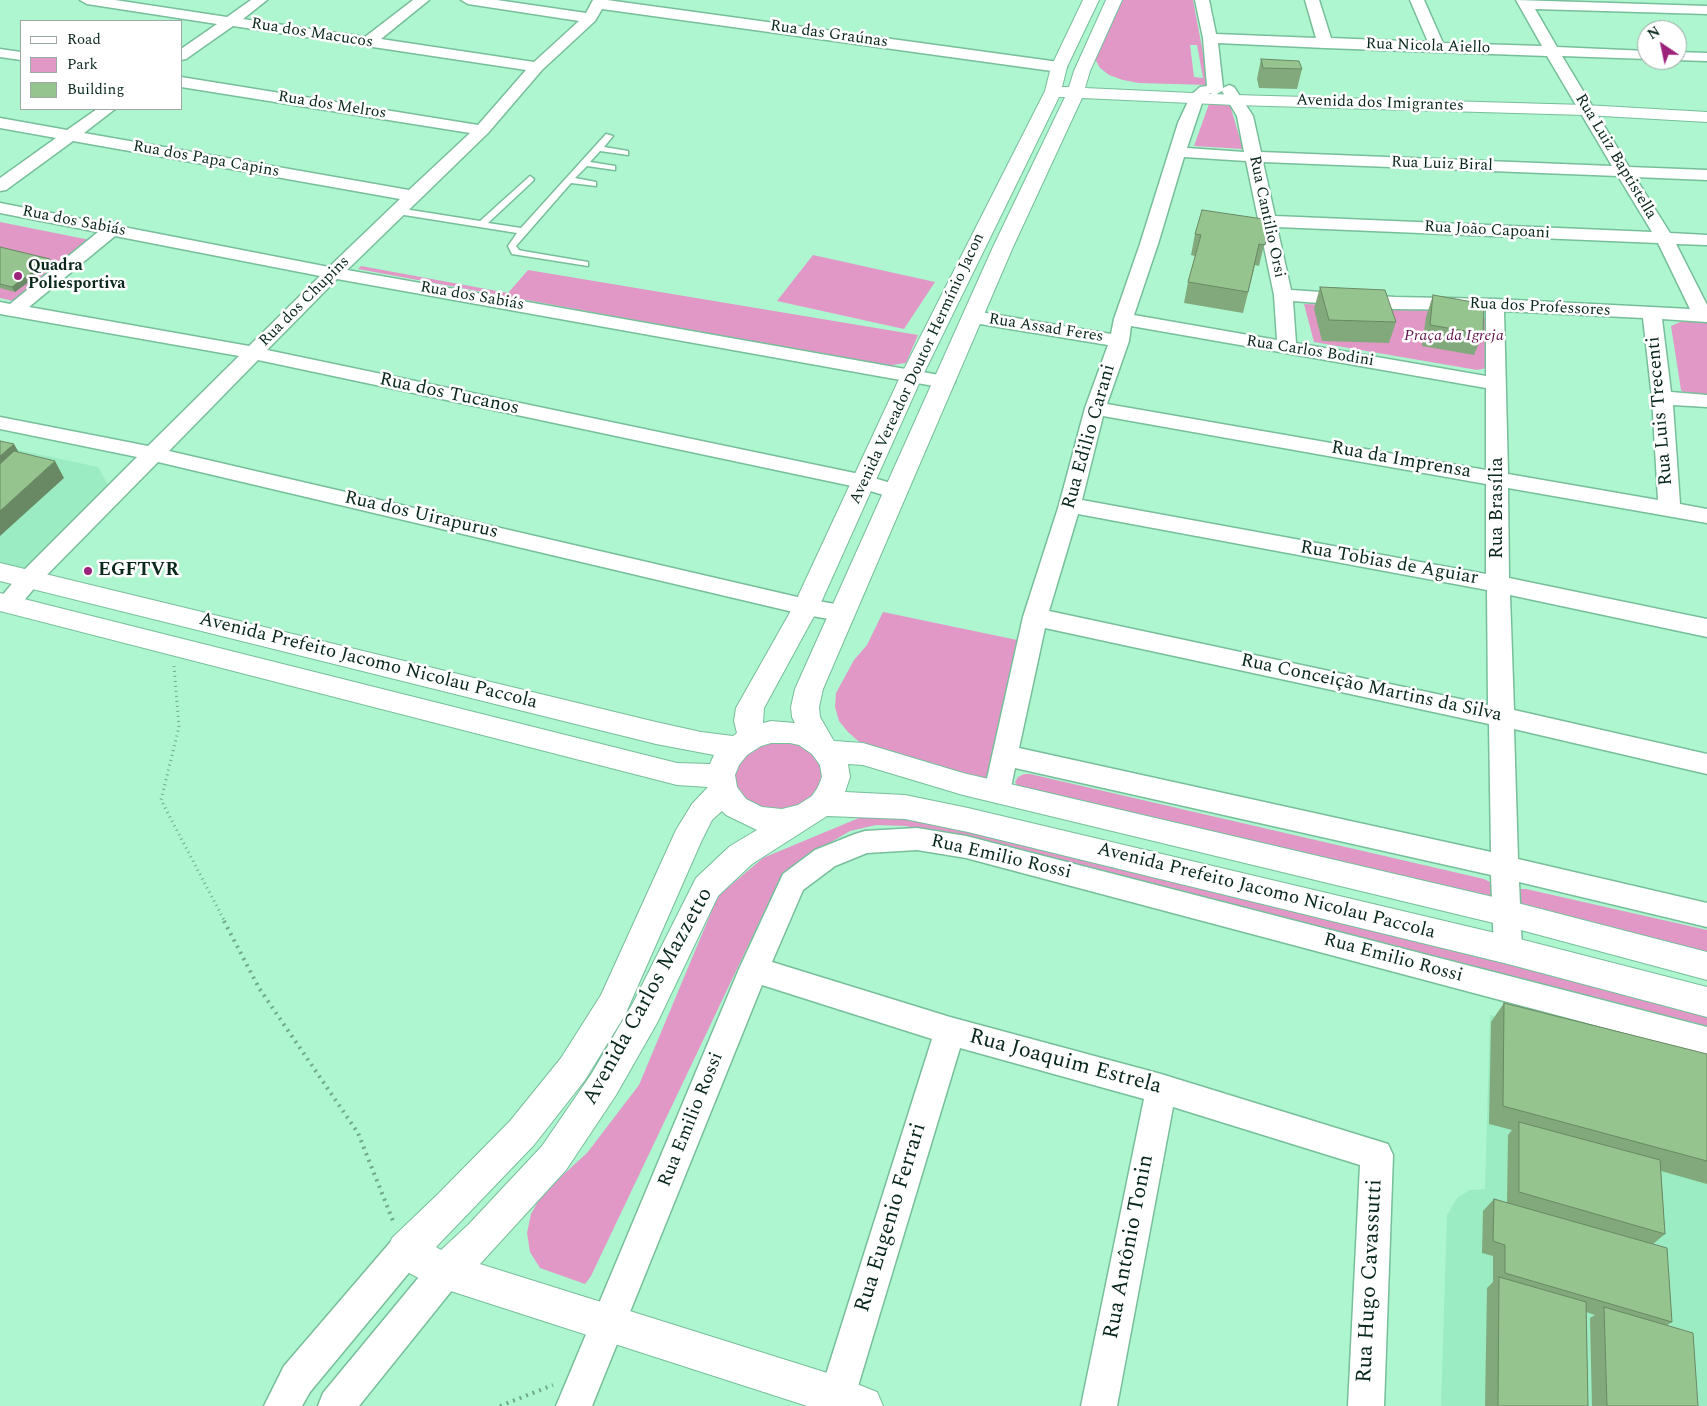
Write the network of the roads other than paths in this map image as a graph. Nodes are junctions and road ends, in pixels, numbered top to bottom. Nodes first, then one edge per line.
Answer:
1 (87, 0) edge
2 (260, 0) edge
3 (422, 0) edge
4 (468, 0) edge
5 (1091, 0) edge
6 (1114, 0) edge
7 (1202, 0) edge
8 (1312, 0) edge
9 (1417, 0) edge
10 (1524, 2) edge
11 (596, 7) edge
12 (1707, 10) edge
13 (231, 20) junction
14 (1210, 38) junction
15 (367, 43) junction
16 (1325, 44) junction
17 (1437, 46) junction
18 (1551, 52) junction
19 (0, 53) edge
20 (182, 55) edge
21 (1637, 55) edge
22 (20, 56) edge
23 (1687, 56) edge
24 (1707, 56) edge
25 (537, 67) junction
26 (1059, 67) junction
27 (1082, 71) junction
28 (182, 82) edge
29 (1053, 91) junction
30 (1216, 93) junction
31 (1076, 94) junction
32 (1583, 105) junction
33 (1707, 108) edge
34 (106, 110) edge
35 (1707, 117) edge
36 (0, 123) edge
37 (482, 130) junction
38 (70, 135) junction
39 (609, 136) dead end
40 (598, 148) junction
41 (1177, 152) junction
42 (625, 153) dead end
43 (1253, 157) junction
44 (585, 163) junction
45 (612, 168) dead end
46 (1622, 172) junction
47 (1707, 175) edge
48 (530, 179) dead end
49 (569, 180) junction
50 (593, 184) dead end
51 (0, 186) edge
52 (413, 196) junction
53 (0, 208) edge
54 (398, 210) junction
55 (1267, 221) junction
56 (482, 224) junction
57 (113, 230) junction
58 (523, 231) junction
59 (1665, 239) junction
60 (1707, 240) edge
61 (585, 264) dead end
62 (333, 273) junction
63 (1283, 295) junction
64 (1494, 305) junction
65 (6, 309) edge
66 (1652, 314) junction
67 (1705, 316) edge
68 (974, 317) junction
69 (1123, 320) junction
70 (1119, 341) junction
71 (1287, 348) junction
72 (253, 353) junction
73 (912, 378) junction
74 (945, 382) junction
75 (1496, 384) junction
76 (1662, 398) junction
77 (1707, 401) edge
78 (1095, 408) junction
79 (0, 423) edge
80 (153, 454) junction
81 (1498, 478) junction
82 (864, 482) junction
83 (896, 492) junction
84 (1070, 505) junction
85 (1669, 509) junction
86 (1707, 516) edge
87 (0, 572) edge
88 (30, 579) junction
89 (1498, 584) junction
90 (4, 603) edge
91 (806, 607) junction
92 (841, 613) junction
93 (1034, 617) junction
94 (1707, 628) edge
95 (1502, 717) junction
96 (745, 742) junction
97 (824, 748) junction
98 (1004, 756) junction
99 (1707, 764) edge
100 (722, 783) junction
101 (997, 792) junction
102 (814, 809) junction
103 (1505, 867) junction
104 (1506, 912) junction
105 (1707, 915) edge
106 (1508, 950) junction
107 (1707, 966) edge
108 (754, 969) junction
109 (1707, 1002) edge
110 (950, 1031) junction
111 (1707, 1041) edge
112 (1161, 1089) junction
113 (1377, 1155) joint
114 (405, 1251) junction
115 (445, 1272) junction
116 (608, 1325) junction
117 (845, 1403) edge
118 (282, 1406) edge
119 (336, 1406) edge
120 (574, 1406) edge
121 (1099, 1406) edge
122 (1366, 1406) edge

1 - 13 street, Rua dos Macucos
2 - 13 street
3 - 15 street
4 - 11 street, Rua das Graúnas
5 - 26 street, Avenida Vereador Doutor Hermínio Jacon
6 - 27 street, Avenida Vereador Doutor Hermínio Jacon
7 - 14 street
8 - 16 street
9 - 17 street
10 - 12 street
10 - 18 street, Rua Luiz Baptistella
11 - 25 street, Rua dos Chupins
11 - 26 street, Rua das Graúnas
13 - 15 street, Rua dos Macucos
13 - 20 street
14 - 16 street, Rua Nicola Aiello
14 - 30 street
15 - 25 street, Rua dos Macucos
16 - 17 street, Rua Nicola Aiello
17 - 18 street, Rua Nicola Aiello
18 - 21 street, Rua Nicola Aiello
18 - 32 street, Rua Luiz Baptistella
19 - 22 street
23 - 24 street
25 - 37 street, Rua dos Chupins
26 - 27 street, Avenida dos Imigrantes
26 - 29 street, Avenida Vereador Doutor Hermínio Jacon
27 - 30 street, Avenida dos Imigrantes
27 - 31 street, Avenida Vereador Doutor Hermínio Jacon
28 - 37 street, Rua dos Melros
29 - 31 street, Avenida dos Imigrantes
29 - 73 street, Avenida Vereador Doutor Hermínio Jacon
30 - 31 street, Avenida dos Imigrantes
30 - 32 street, Avenida dos Imigrantes
30 - 41 street, Rua Edilio Carani
30 - 43 street, Rua Cantilio Orsi
31 - 68 street, Avenida Vereador Doutor Hermínio Jacon
32 - 33 street, Avenida dos Imigrantes
32 - 35 street, Avenida dos Imigrantes
32 - 46 street, Rua Luiz Baptistella
34 - 38 street
36 - 38 street, Rua dos Papa Capins
37 - 52 street, Rua dos Chupins
38 - 51 street
38 - 52 street, Rua dos Papa Capins
39 - 40 lane
40 - 42 lane
40 - 44 lane
41 - 43 street, Rua Luiz Biral
41 - 69 street, Rua Edilio Carani
43 - 46 street, Rua Luiz Biral
43 - 55 street, Rua Cantilio Orsi
44 - 45 lane
44 - 49 lane
46 - 47 street, Rua Luiz Biral
46 - 59 street, Rua Luiz Baptistella
48 - 56 lane
49 - 50 lane
49 - 58 lane
52 - 54 street, Rua dos Chupins
53 - 57 street, Rua dos Sabiás
54 - 56 lane
54 - 62 street, Rua dos Chupins
55 - 59 street, Rua João Capoani
55 - 63 street, Rua Cantilio Orsi
56 - 58 lane
57 - 62 street, Rua dos Sabiás
57 - 65 street
58 - 61 lane
59 - 60 street, Rua João Capoani
59 - 67 street, Rua Luiz Baptistella
62 - 72 street, Rua dos Chupins
62 - 73 street, Rua dos Sabiás
63 - 64 street, Rua dos Professores
63 - 71 street, Rua Cantilio Orsi
64 - 66 street, Rua dos Professores
64 - 75 street, Rua Brasília
65 - 72 street, Rua dos Tucanos
66 - 67 street, Rua dos Professores
66 - 76 street, Rua Luis Trecenti
68 - 70 street, Rua Assad Feres
68 - 74 street, Avenida Vereador Doutor Hermínio Jacon
69 - 70 street, Rua Edilio Carani
69 - 71 street, Rua Carlos Bodini
70 - 78 street, Rua Edilio Carani
71 - 75 street, Rua Carlos Bodini
72 - 80 street, Rua dos Chupins
72 - 82 street, Rua dos Tucanos
73 - 74 street, Rua dos Sabiás
73 - 82 street, Avenida Vereador Doutor Hermínio Jacon
74 - 83 street, Avenida Vereador Doutor Hermínio Jacon
75 - 81 street, Rua Brasília
76 - 77 street
76 - 85 street, Rua Luis Trecenti
78 - 81 street, Rua da Imprensa
78 - 84 street, Rua Edilio Carani
79 - 80 street, Rua dos Uirapurus
80 - 88 street, Rua dos Chupins
80 - 91 street, Rua dos Uirapurus
81 - 85 street, Rua da Imprensa
81 - 89 street, Rua Brasília
82 - 83 street, Rua dos Tucanos
82 - 91 street, Avenida Vereador Doutor Hermínio Jacon
83 - 92 street, Avenida Vereador Doutor Hermínio Jacon
84 - 89 street, Rua Tobias de Aguiar
84 - 93 street, Rua Edilio Carani
85 - 86 street, Rua da Imprensa
87 - 88 street, Avenida Prefeito Jacomo Nicolau Paccola
88 - 90 street, Rua dos Chupins
88 - 96 street, Avenida Prefeito Jacomo Nicolau Paccola
89 - 94 street, Rua Tobias de Aguiar
89 - 95 street, Rua Brasília
90 - 100 street, Avenida Prefeito Jacomo Nicolau Paccola
91 - 92 street, Rua dos Uirapurus
91 - 96 street, Avenida Vereador Doutor Hermínio Jacon
92 - 97 street, Avenida Vereador Doutor Hermínio Jacon
93 - 95 street, Rua Conceição Martins da Silva
93 - 98 street, Rua Edilio Carani
95 - 99 street, Rua Conceição Martins da Silva
95 - 103 street, Rua Brasília
96 - 97 street
96 - 100 street
97 - 101 street, Avenida Prefeito Jacomo Nicolau Paccola
97 - 102 street
98 - 101 street, Rua Edilio Carani
98 - 103 street
100 - 102 street
100 - 114 street, Avenida Carlos Mazzetto
101 - 104 street, Avenida Prefeito Jacomo Nicolau Paccola
102 - 106 street, Avenida Prefeito Jacomo Nicolau Paccola
102 - 115 street, Avenida Carlos Mazzetto
103 - 104 street, Rua Brasília
103 - 105 street
104 - 106 street, Rua Brasília
104 - 107 street, Avenida Prefeito Jacomo Nicolau Paccola
106 - 109 street, Avenida Prefeito Jacomo Nicolau Paccola
108 - 110 street, Rua Joaquim Estrela
108 - 111 street, Rua Emilio Rossi
108 - 116 street, Rua Emilio Rossi
110 - 112 street, Rua Joaquim Estrela
110 - 117 street, Rua Eugenio Ferrari
112 - 113 street, Rua Joaquim Estrela
112 - 121 street, Rua Antônio Tonin
113 - 122 street, Rua Hugo Cavassutti
114 - 115 street
114 - 118 street, Avenida Carlos Mazzetto
115 - 116 street
115 - 119 street, Avenida Carlos Mazzetto
116 - 117 street
116 - 120 street, Rua Emilio Rossi

